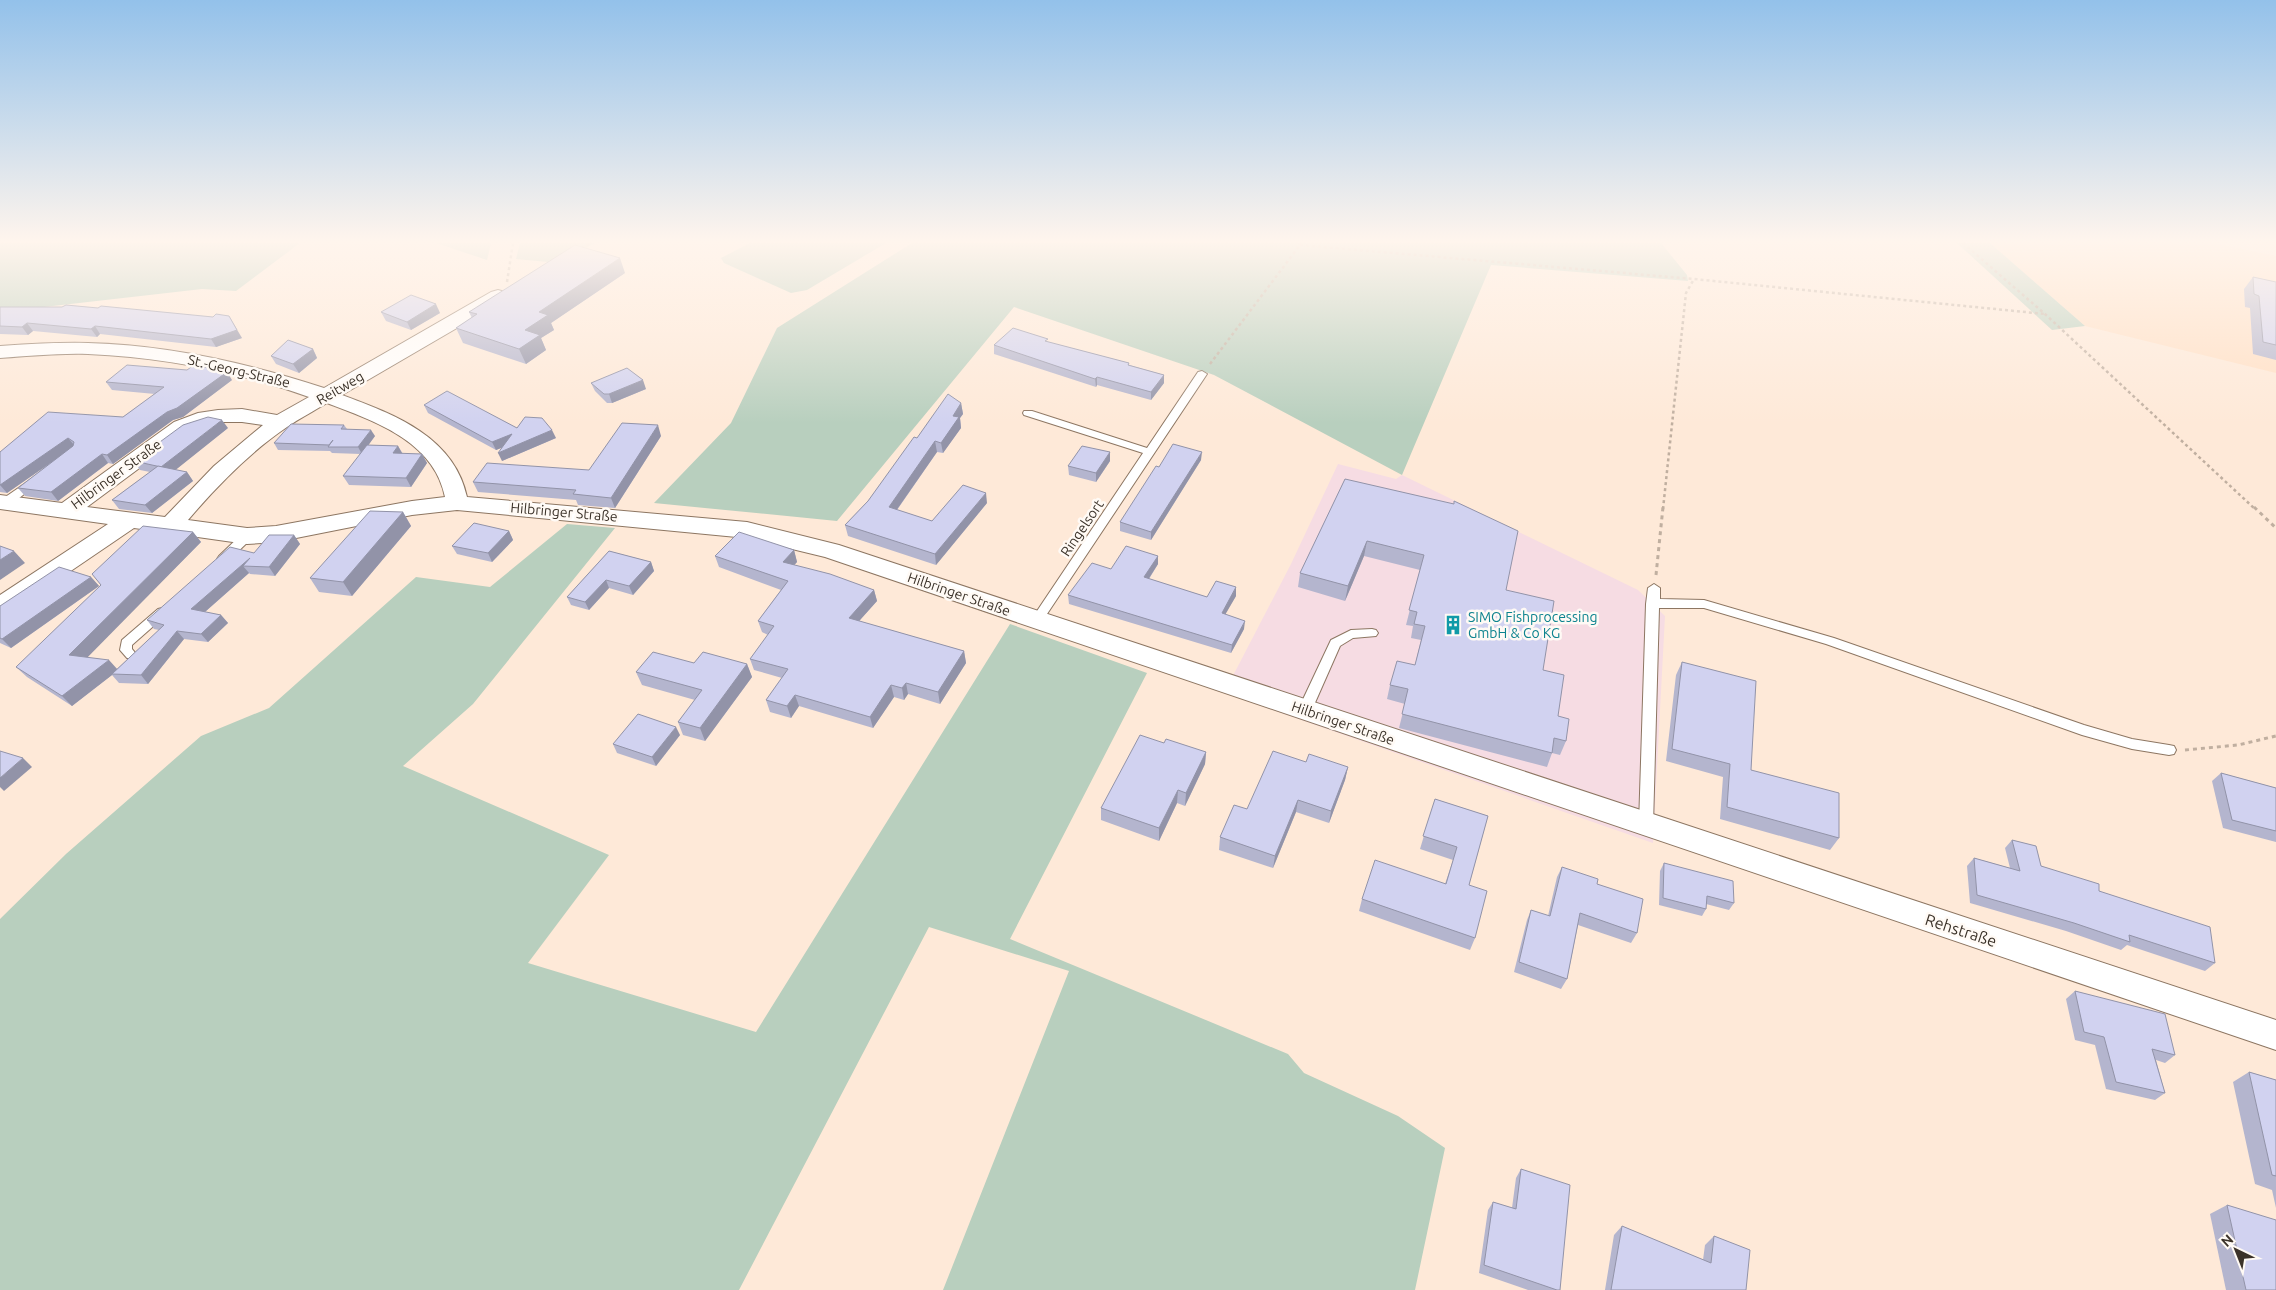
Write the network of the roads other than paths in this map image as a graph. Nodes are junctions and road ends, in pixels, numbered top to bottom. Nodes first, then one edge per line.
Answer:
1 (485, 303) edge
2 (0, 352) edge
3 (1202, 374) road end
4 (327, 395) junction
5 (1028, 413) dead end
6 (280, 422) junction
7 (1150, 452) junction
8 (43, 474) edge
9 (2, 502) edge
10 (457, 503) junction
11 (65, 512) junction
12 (130, 521) junction
13 (170, 526) junction
14 (248, 536) junction
15 (214, 568) edge
16 (1654, 588) road end
17 (1652, 604) junction
18 (170, 605) edge
19 (0, 607) edge
20 (1038, 620) junction
21 (1372, 634) dead end
22 (131, 656) edge
23 (1305, 710) junction
24 (2169, 750) road end
25 (1646, 825) junction
26 (2276, 1035) edge

1 - 4 street, Reitweg
2 - 4 street, St.-Georg-Straße
3 - 7 lane, Ringelsort
4 - 6 street, Reitweg
4 - 10 street, St.-Georg-Straße
5 - 7 lane
6 - 11 street, Hilbringer Straße
6 - 13 street, Reitweg
7 - 20 lane, Ringelsort
8 - 9 lane
9 - 11 street, Hilbringer Straße
10 - 14 street, Hilbringer Straße
10 - 20 street, Hilbringer Straße
11 - 12 street, Hilbringer Straße
12 - 13 street, Hilbringer Straße
12 - 19 street
13 - 14 street, Hilbringer Straße
14 - 15 lane
16 - 17 lane
17 - 24 lane
17 - 25 lane
18 - 22 lane
20 - 23 street, Hilbringer Straße
21 - 23 lane
23 - 25 street, Hilbringer Straße
25 - 26 street, Rehstraße

